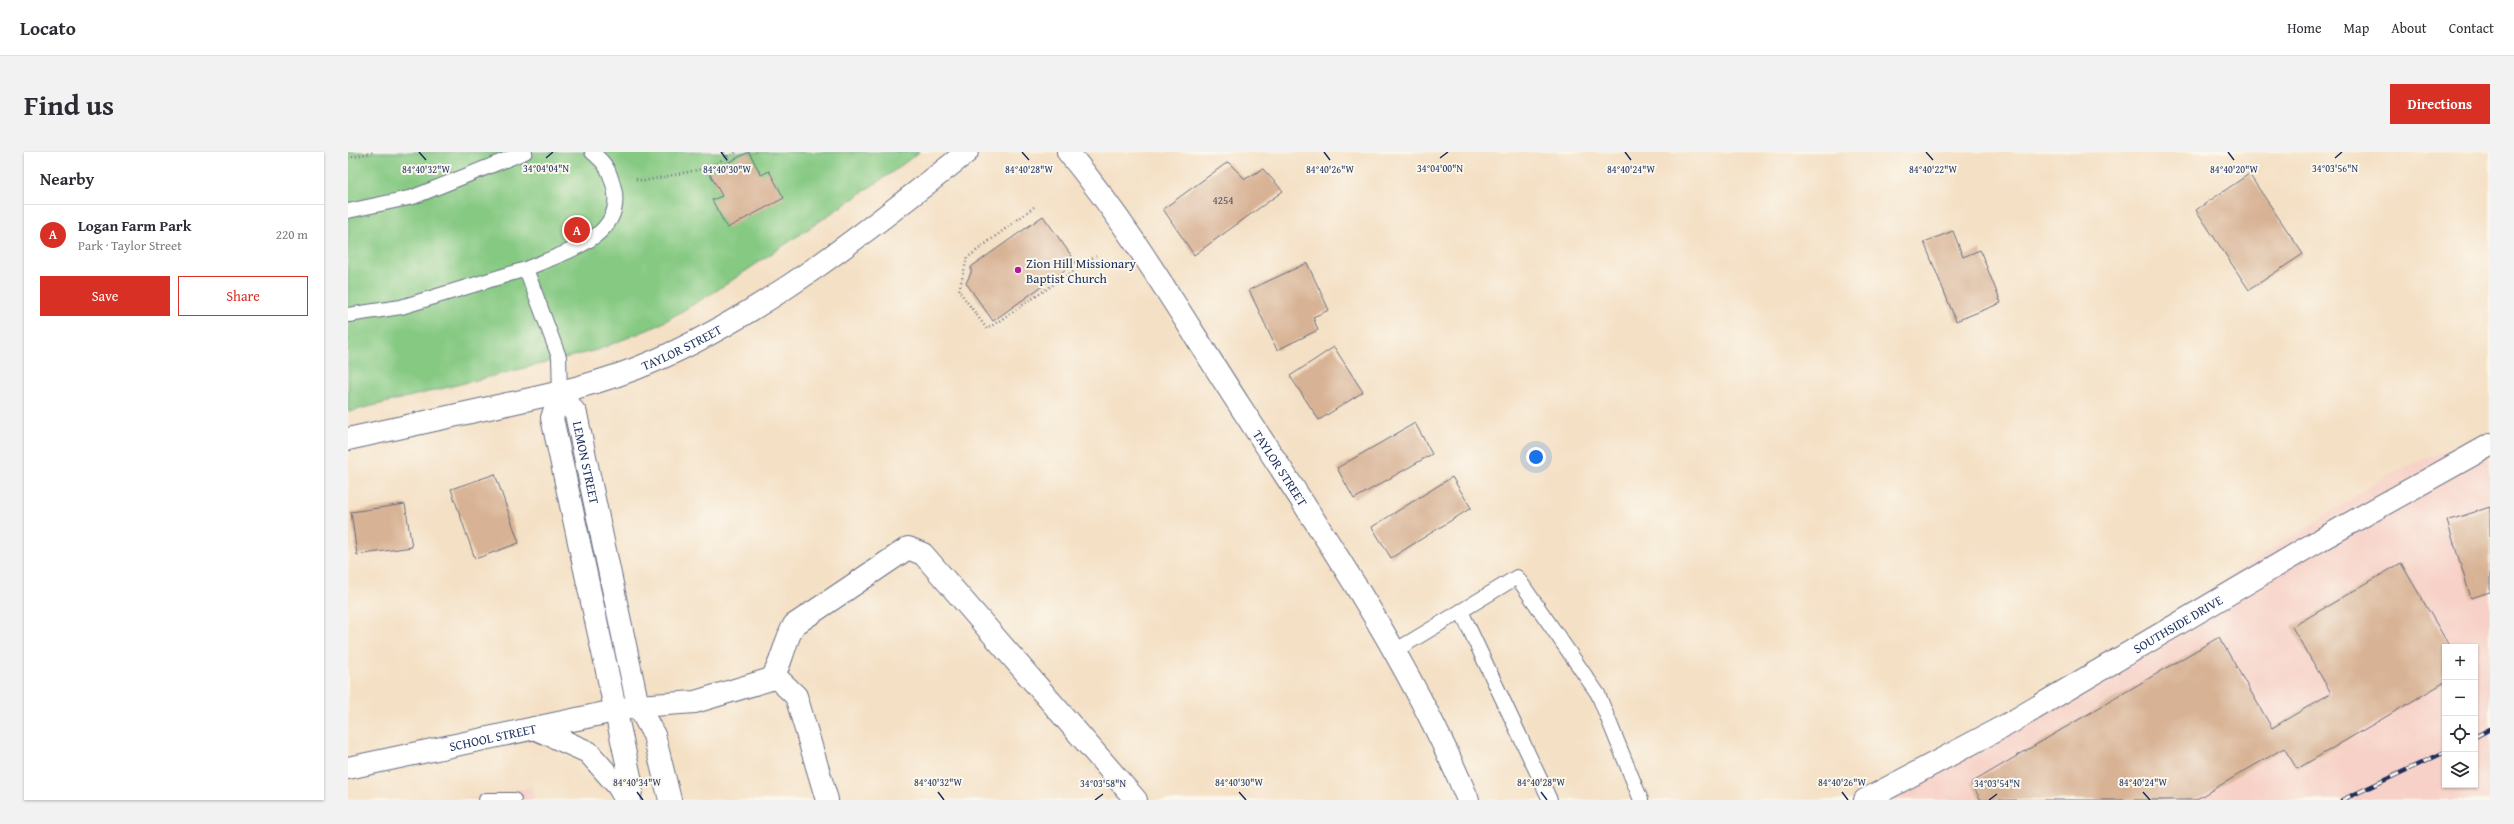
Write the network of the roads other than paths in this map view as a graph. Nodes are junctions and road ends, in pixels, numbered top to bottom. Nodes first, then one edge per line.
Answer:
1 (525, 152) edge
2 (592, 152) edge
3 (968, 152) edge
4 (1068, 152) edge
5 (348, 211) edge
6 (526, 269) junction
7 (348, 315) edge
8 (560, 393) junction
9 (348, 439) edge
10 (2490, 445) edge
11 (1461, 611) junction
12 (1393, 652) junction
13 (774, 675) junction
14 (638, 706) junction
15 (616, 710) junction
16 (534, 728) junction
17 (348, 768) edge
18 (486, 800) edge
19 (514, 800) edge
20 (628, 800) edge
21 (670, 800) edge
22 (827, 800) edge
23 (1136, 800) edge
24 (1468, 800) edge
25 (1550, 800) edge
26 (1641, 800) edge
27 (1865, 800) edge

1 - 5 lane
2 - 6 lane
3 - 8 street, TAYLOR STREET
4 - 12 street, TAYLOR STREET
6 - 7 lane
6 - 8 lane
8 - 9 street, TAYLOR STREET
8 - 14 street, LEMON STREET
8 - 15 street, LEMON STREET
10 - 27 street, SOUTHSIDE DRIVE
11 - 12 lane
11 - 25 lane
11 - 26 lane
12 - 24 street, TAYLOR STREET
13 - 14 street, SCHOOL STREET
13 - 22 street
13 - 23 street
14 - 15 street, SCHOOL STREET
14 - 21 street, LEMON STREET
15 - 16 street, SCHOOL STREET
15 - 20 street, LEMON STREET
16 - 17 street, SCHOOL STREET
16 - 20 street
18 - 19 lane

